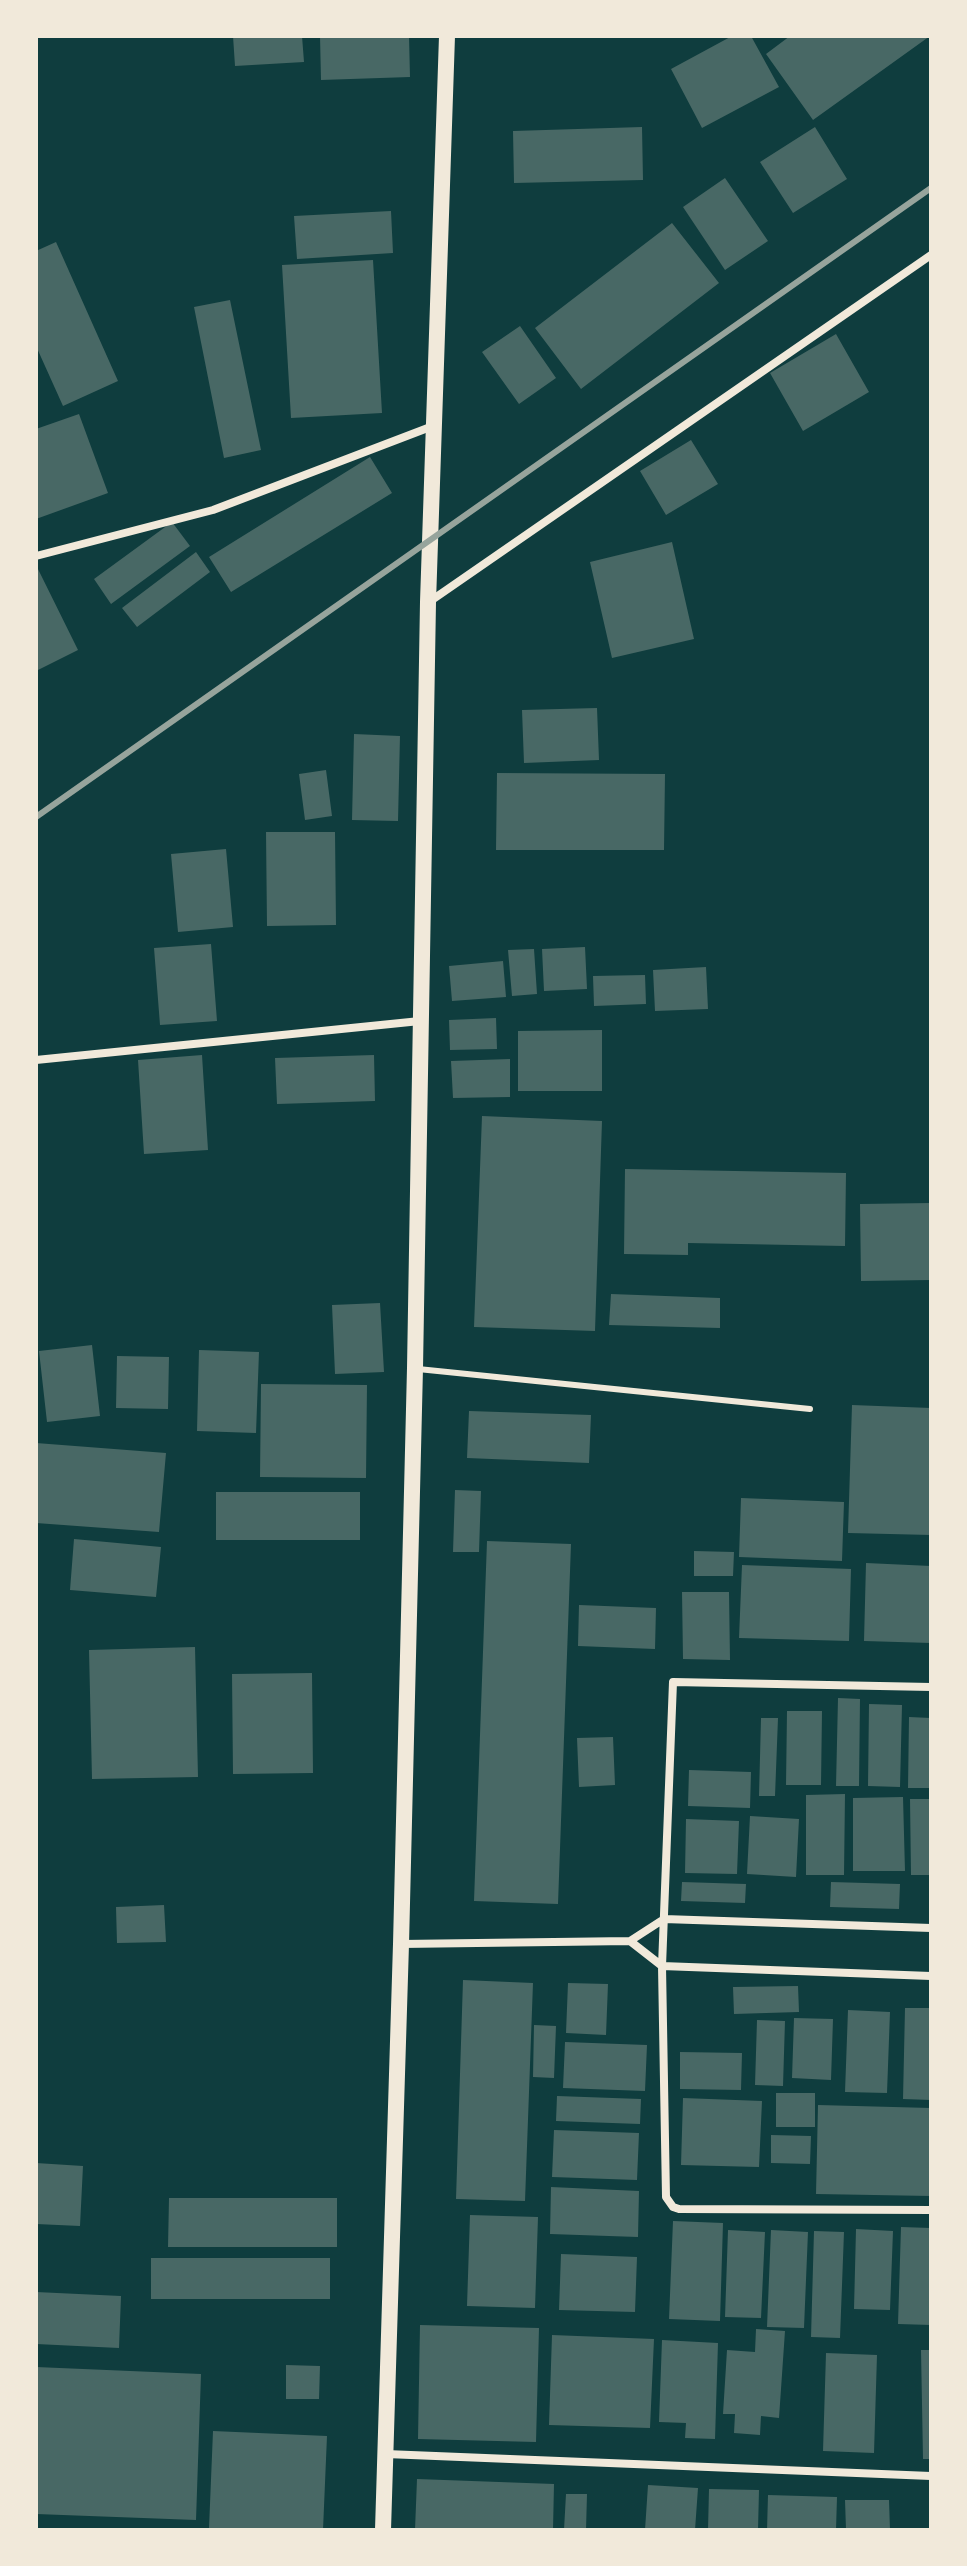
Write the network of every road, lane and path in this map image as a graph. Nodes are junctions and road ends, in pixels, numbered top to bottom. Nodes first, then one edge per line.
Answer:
1 (447, 36) edge
2 (931, 255) edge
3 (433, 426) junction
4 (36, 556) edge
5 (428, 602) junction
6 (420, 1021) junction
7 (36, 1060) edge
8 (415, 1368) junction
9 (810, 1409) dead end
10 (931, 1687) edge
11 (664, 1919) junction
12 (931, 1928) edge
13 (630, 1941) junction
14 (401, 1944) junction
15 (662, 1966) junction
16 (931, 1976) edge
17 (931, 2210) edge
18 (386, 2454) junction
19 (931, 2476) edge
20 (383, 2530) edge

1 - 3 main road
2 - 5 street
3 - 4 street
3 - 5 main road
5 - 6 main road
6 - 7 street
6 - 8 main road
8 - 9 lane
8 - 14 main road
10 - 11 street
11 - 12 street
11 - 13 street
11 - 15 street
13 - 14 street
13 - 15 street
14 - 18 main road
15 - 16 street
15 - 17 street
18 - 19 street
18 - 20 main road

